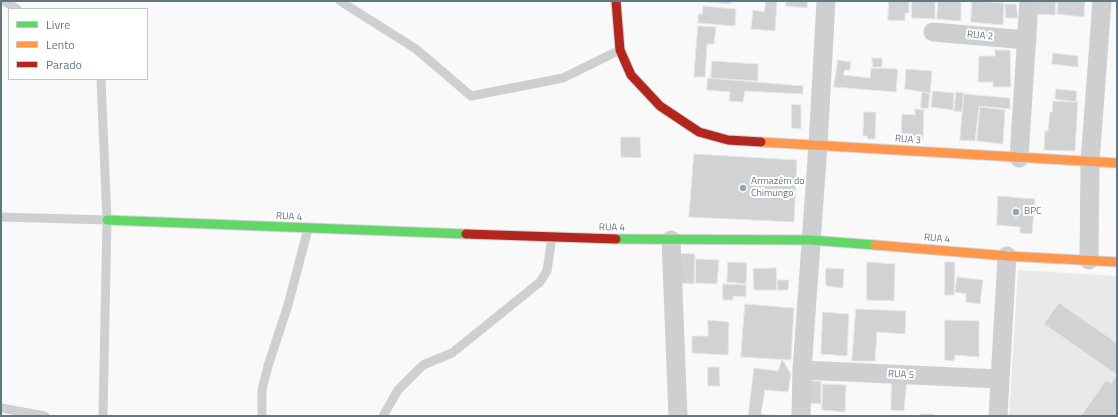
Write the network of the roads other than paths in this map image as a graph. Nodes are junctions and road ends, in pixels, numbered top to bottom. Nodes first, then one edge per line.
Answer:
1 (4, 1) edge
2 (340, 1) edge
3 (616, 1) edge
4 (826, 1) edge
5 (1029, 1) edge
6 (1102, 1) edge
7 (15, 8) edge
8 (933, 32) dead end
9 (1027, 40) junction
10 (620, 50) junction
11 (101, 80) edge
12 (818, 145) junction
13 (1019, 158) junction
14 (1090, 162) junction
15 (1117, 163) edge
16 (1, 216) edge
17 (107, 220) junction
18 (308, 229) junction
19 (552, 237) junction
20 (671, 240) junction
21 (810, 240) junction
22 (1007, 256) junction
23 (1089, 260) junction
24 (1117, 262) edge
25 (802, 370) junction
26 (1000, 379) junction
27 (1, 408) edge
28 (44, 416) edge
29 (103, 416) edge
30 (262, 416) edge
31 (383, 416) edge
32 (678, 416) edge
33 (801, 416) edge
34 (998, 416) edge

1 - 7 lane
2 - 10 lane
3 - 10 street, RUA 3
4 - 12 street
5 - 9 street
6 - 14 street
8 - 9 street, RUA 2
9 - 13 street
10 - 12 street, RUA 3
11 - 17 lane
12 - 13 street, RUA 3
12 - 21 street
13 - 14 street, RUA 3
14 - 15 street, RUA 3
14 - 23 street
16 - 17 lane
17 - 18 street, RUA 4
17 - 29 lane
18 - 19 street, RUA 4
18 - 30 lane
19 - 20 street, RUA 4
19 - 31 lane
20 - 21 street, RUA 4
20 - 32 street
21 - 22 street, RUA 4
21 - 25 street
22 - 23 street, RUA 4
22 - 26 street
23 - 24 street, RUA 4
25 - 26 street, RUA 5
25 - 33 street
26 - 34 street
27 - 28 lane

